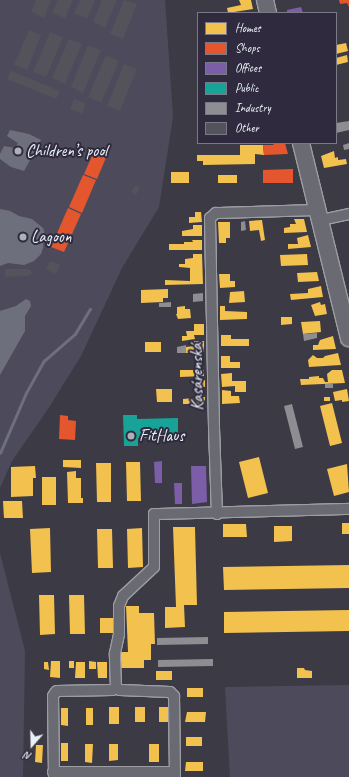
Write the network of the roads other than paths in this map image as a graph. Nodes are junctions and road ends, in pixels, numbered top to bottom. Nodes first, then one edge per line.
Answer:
1 (265, 0) edge
2 (268, 12) edge
3 (301, 144) edge
4 (349, 214) edge
5 (320, 215) junction
6 (349, 338) edge
7 (349, 509) edge
8 (217, 514) junction
9 (116, 688) junction
10 (54, 774) edge
11 (113, 775) edge
12 (175, 775) edge

1 - 2 main road
3 - 5 main road
4 - 5 street
5 - 6 main road
5 - 8 street, Kasárenská
7 - 8 street
8 - 9 street
9 - 10 street
9 - 12 street
10 - 11 street
11 - 12 street

